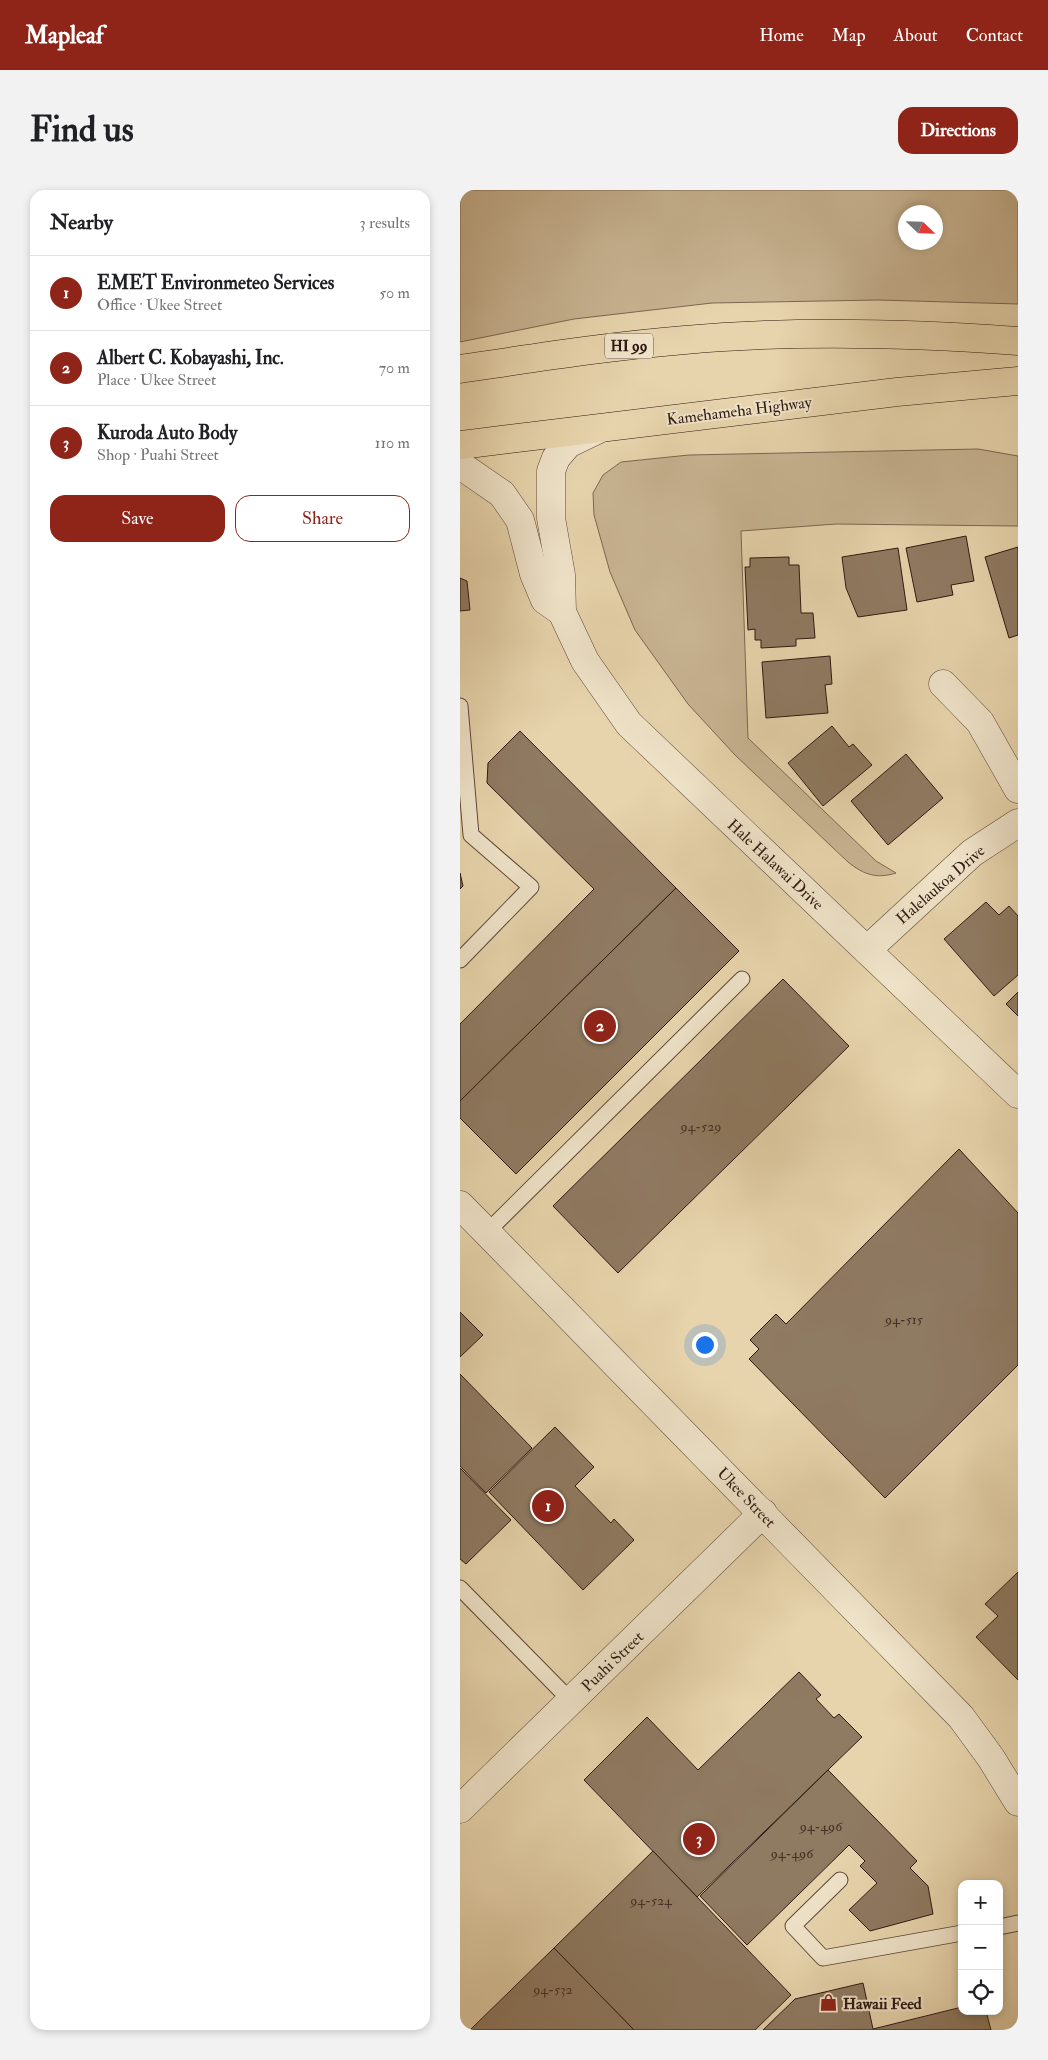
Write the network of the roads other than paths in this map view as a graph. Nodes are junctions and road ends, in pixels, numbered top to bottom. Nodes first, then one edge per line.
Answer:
1 (1018, 341) edge
2 (460, 369) edge
3 (1018, 381) edge
4 (607, 426) junction
5 (460, 445) edge
6 (460, 466) edge
7 (562, 612) junction
8 (942, 684) dead end
9 (460, 706) edge
10 (1018, 789) edge
11 (1018, 823) edge
12 (867, 950) junction
13 (460, 960) edge
14 (742, 979) dead end
15 (1018, 1094) edge
16 (460, 1205) edge
17 (488, 1231) junction
18 (763, 1513) junction
19 (460, 1588) edge
20 (571, 1701) junction
21 (1018, 1802) edge
22 (460, 1809) edge
23 (840, 1880) dead end
24 (1018, 1923) edge
25 (1003, 1926) edge
26 (958, 1934) edge

1 - 2 main road, HI 99
3 - 4 main road, Kamehameha Highway
4 - 5 main road, Kamehameha Highway
4 - 7 street, Hale Halawai Drive
6 - 7 street, Hale Halawai Drive
7 - 12 street, Hale Halawai Drive
8 - 10 street
9 - 13 lane
11 - 12 street, Halelaukoa Drive
12 - 15 street, Hale Halawai Drive
14 - 17 lane
16 - 17 street, Ukee Street
17 - 18 street, Ukee Street
18 - 20 street, Puahi Street
18 - 21 street, Ukee Street
19 - 20 lane
20 - 22 street, Puahi Street
23 - 26 lane
24 - 25 lane

